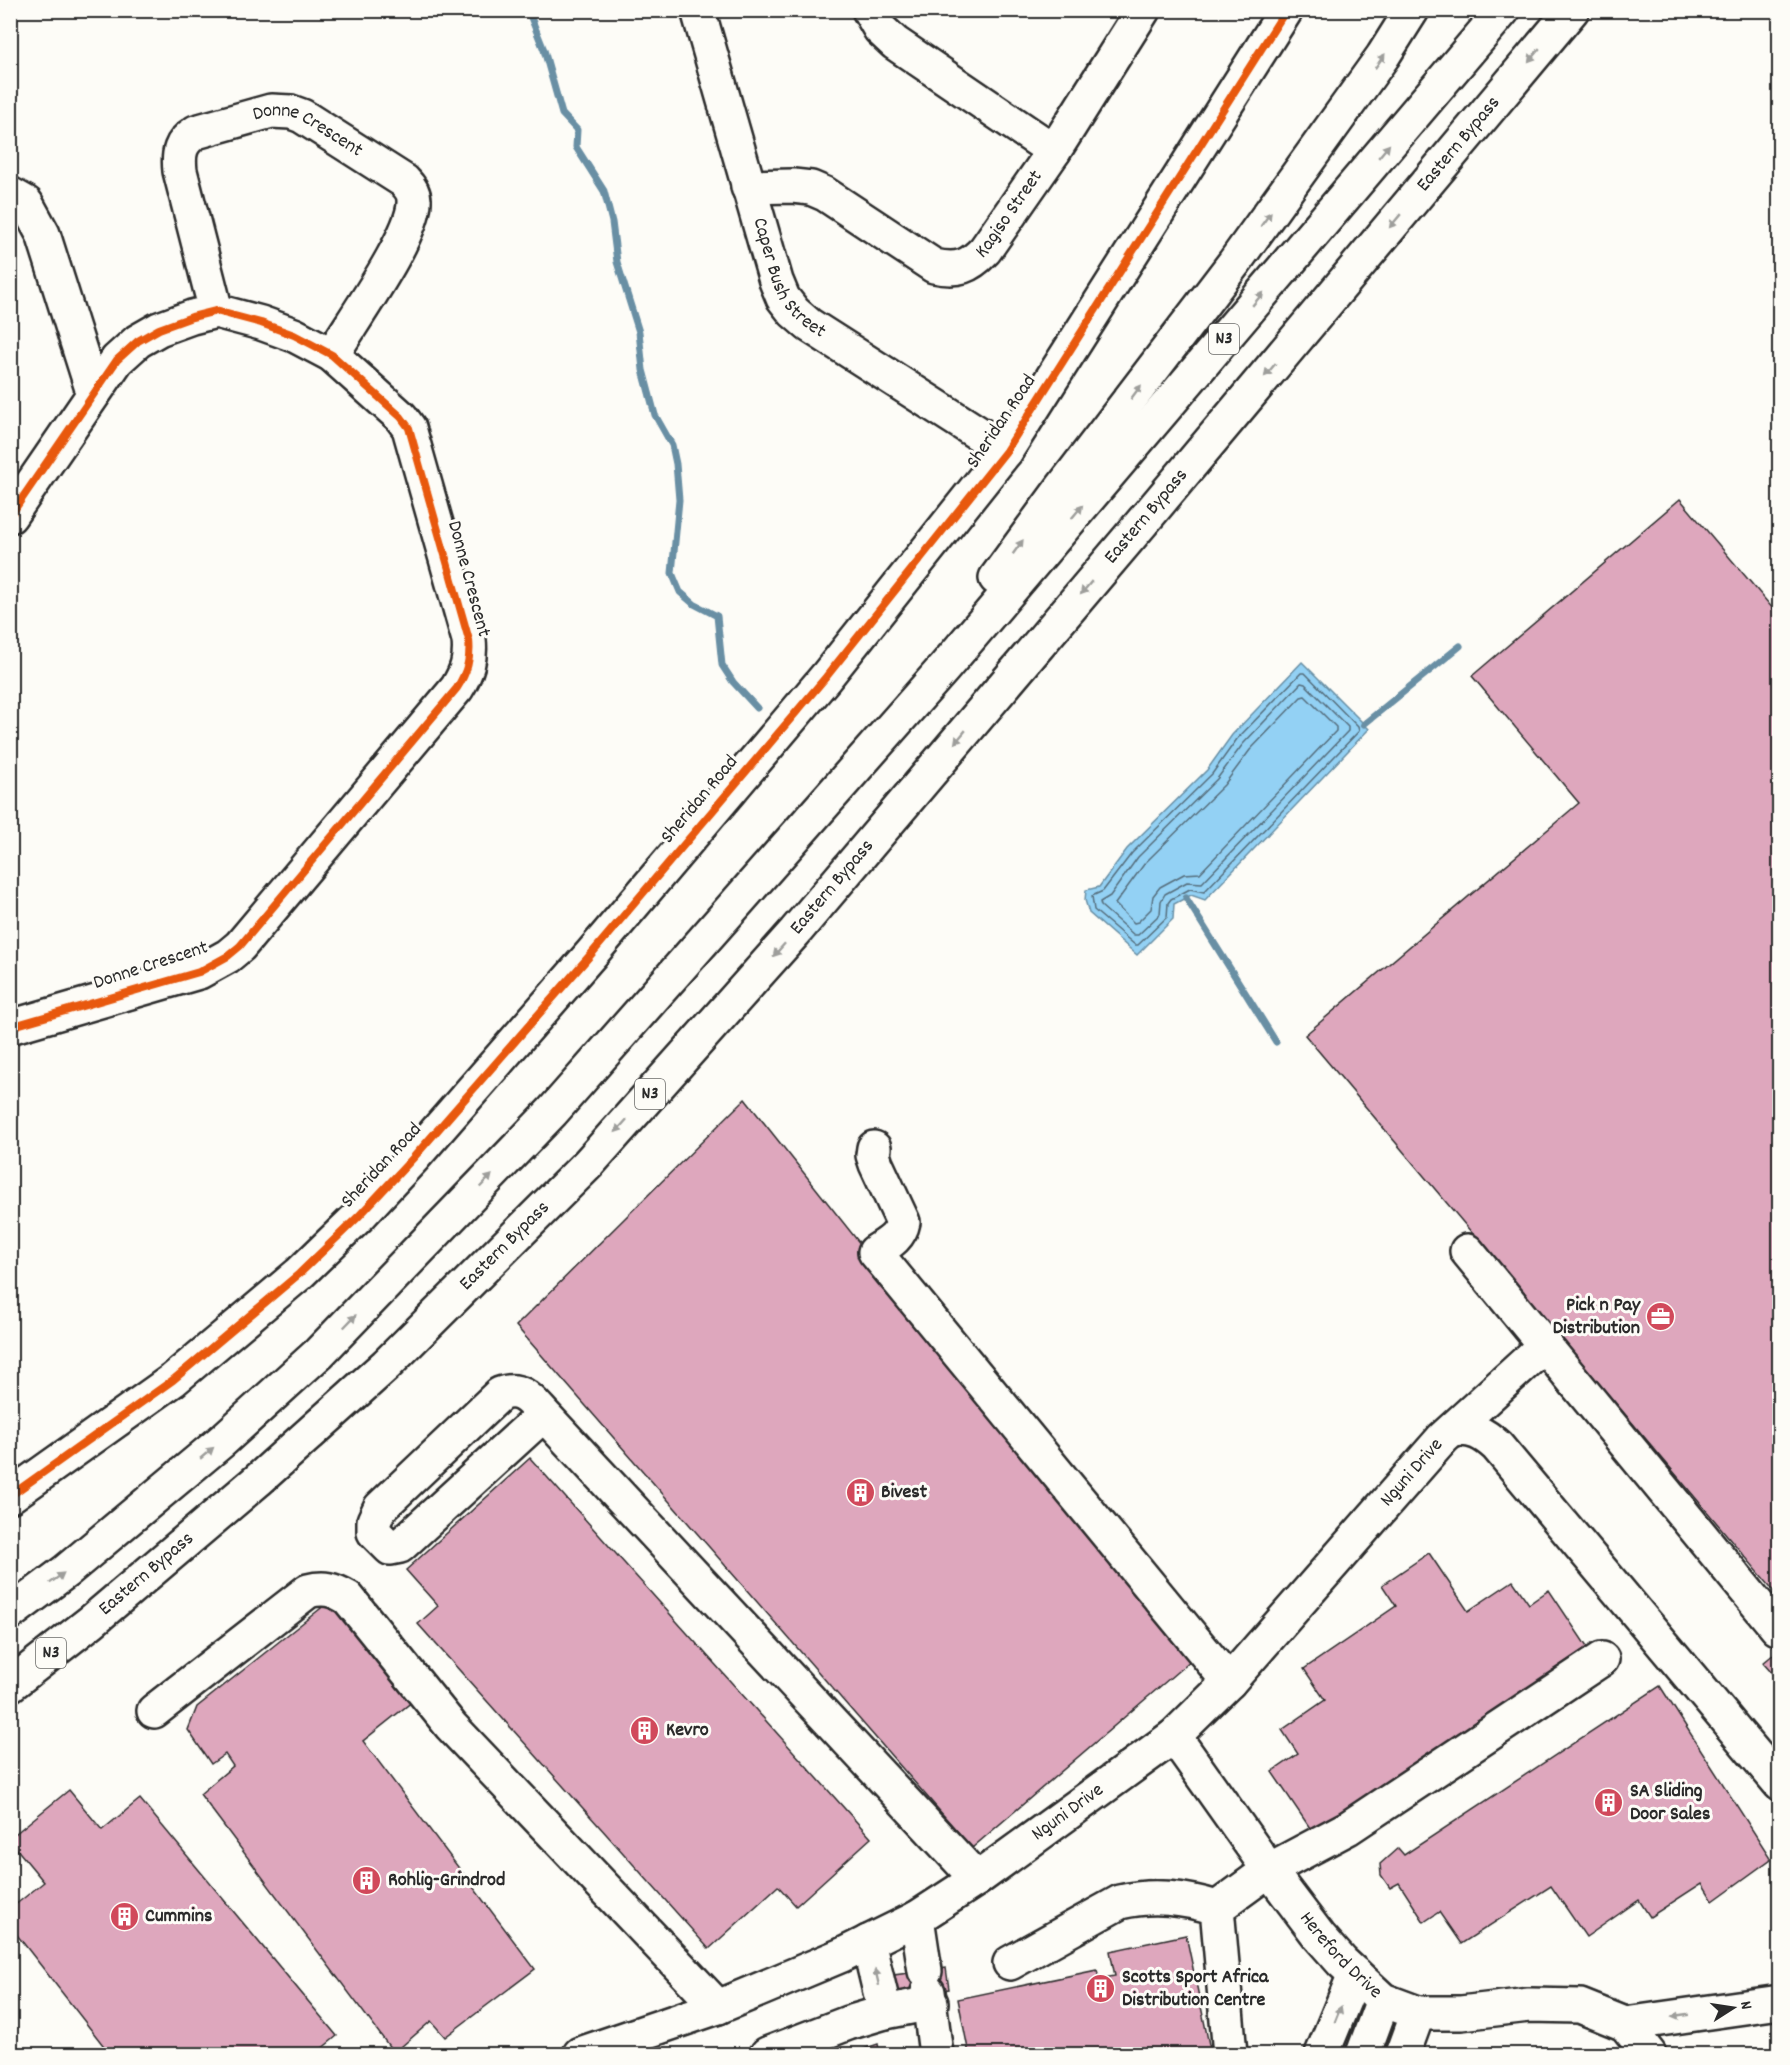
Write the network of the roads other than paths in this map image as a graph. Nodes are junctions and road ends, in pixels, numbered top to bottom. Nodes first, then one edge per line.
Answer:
1 (698, 10) edge
2 (869, 10) edge
3 (1286, 10) edge
4 (1412, 10) edge
5 (1503, 10) edge
6 (1572, 10) edge
7 (1143, 11) edge
8 (1054, 151) junction
9 (748, 187) junction
10 (10, 194) edge
11 (216, 311) junction
12 (332, 355) junction
13 (93, 392) junction
14 (1005, 451) junction
15 (10, 516) edge
16 (944, 668) junction
17 (10, 1027) edge
18 (874, 1148) dead end
19 (1467, 1251) dead end
20 (1545, 1345) junction
21 (543, 1415) junction
22 (1454, 1430) junction
23 (10, 1496) edge
24 (10, 1613) edge
25 (1777, 1628) dead end
26 (1602, 1659) dead end
27 (1229, 1682) junction
28 (10, 1685) edge
29 (154, 1711) dead end
30 (1174, 1736) junction
31 (1779, 1784) edge
32 (1269, 1870) junction
33 (977, 1879) junction
34 (1217, 1908) junction
35 (917, 1918) junction
36 (868, 1942) junction
37 (1010, 1963) dead end
38 (1354, 1974) junction
39 (928, 1989) junction
40 (1383, 2000) junction
41 (1779, 2002) edge
42 (718, 2007) junction
43 (885, 2012) junction
44 (1418, 2013) junction
45 (1625, 2024) junction
46 (580, 2055) edge
47 (767, 2055) edge
48 (936, 2055) edge
49 (1230, 2055) edge
50 (1322, 2055) edge
51 (1364, 2055) edge
52 (1403, 2055) edge
53 (1649, 2055) edge

1 - 9 main road, Caper Bush Street
2 - 8 main road, Kagiso Street
3 - 14 main road, Sheridan Road
16 -> 4 main road
16 -> 5 main road, N3
6 -> 28 main road, Eastern Bypass / N3
7 - 8 main road
8 - 9 main road, Kagiso Street
9 - 14 main road, Caper Bush Street
10 - 13 main road
11 - 12 main road, Donne Crescent
11 - 12 main road, Donne Crescent
11 - 13 main road
12 - 17 main road, Donne Crescent
13 - 15 main road
14 - 23 main road, Sheridan Road
24 -> 16 main road, N3
18 - 27 main road
19 - 20 main road
20 - 22 main road, Nguni Drive
20 - 25 main road
21 - 21 main road
21 - 33 main road
22 - 27 main road, Nguni Drive
22 - 31 main road
26 - 32 main road
27 - 30 main road, Nguni Drive
29 - 42 main road
30 - 32 main road, Hereford Drive
30 - 33 main road, Nguni Drive
32 - 34 main road
32 - 38 main road, Hereford Drive
33 - 35 main road, Nguni Drive
34 - 37 main road
34 - 49 main road
35 - 36 main road, Nguni Drive
35 - 39 main road
36 - 42 main road, Nguni Drive
43 -> 36 main road
38 - 40 main road, Hereford Drive
50 -> 38 main road
39 - 43 main road
39 - 48 main road
40 - 44 main road, Hereford Drive
40 - 51 main road
41 -> 45 main road
42 - 46 main road, Nguni Drive
43 - 47 main road
44 - 45 main road, Hereford Drive
44 - 52 main road
45 - 53 main road

